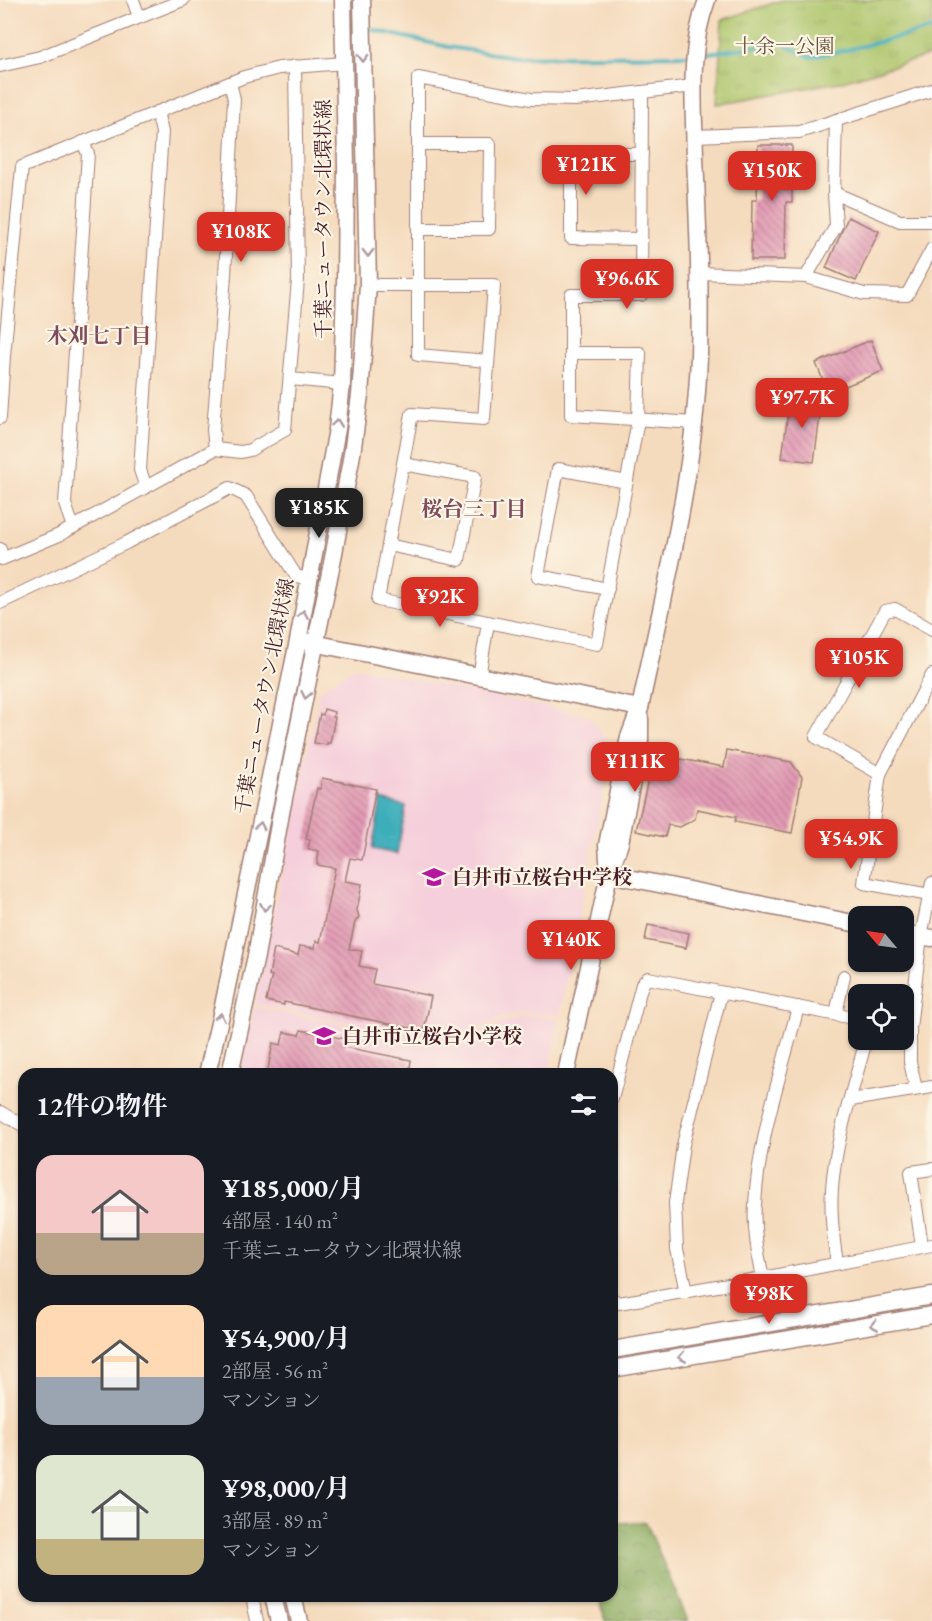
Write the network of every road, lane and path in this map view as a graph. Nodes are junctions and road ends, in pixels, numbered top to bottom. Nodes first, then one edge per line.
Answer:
1 (133, 0) edge
2 (183, 0) edge
3 (343, 0) edge
4 (362, 0) edge
5 (707, 0) edge
6 (139, 17) junction
7 (345, 63) junction
8 (0, 66) edge
9 (295, 66) junction
10 (230, 83) junction
11 (693, 86) junction
12 (932, 90) edge
13 (642, 92) junction
14 (158, 112) junction
15 (836, 120) junction
16 (695, 136) junction
17 (83, 142) junction
18 (419, 144) junction
19 (642, 154) junction
20 (834, 193) junction
21 (932, 221) edge
22 (418, 229) junction
23 (641, 238) junction
24 (932, 249) edge
25 (699, 273) junction
26 (806, 277) junction
27 (368, 285) junction
28 (418, 285) junction
29 (571, 353) junction
30 (488, 361) junction
31 (291, 379) junction
32 (342, 384) junction
33 (0, 418) edge
34 (638, 420) junction
35 (694, 423) junction
36 (215, 449) junction
37 (403, 464) junction
38 (627, 482) junction
39 (146, 487) junction
40 (73, 527) junction
41 (388, 545) junction
42 (0, 549) edge
43 (309, 579) junction
44 (608, 589) junction
45 (0, 603) edge
46 (488, 623) junction
47 (932, 630) edge
48 (298, 641) junction
49 (316, 644) junction
50 (932, 675) edge
51 (479, 677) junction
52 (640, 708) junction
53 (880, 774) junction
54 (609, 874) junction
55 (931, 889) edge
56 (848, 922) edge
57 (927, 937) edge
58 (844, 976) dead end
59 (722, 993) junction
60 (798, 1007) junction
61 (836, 1014) junction
62 (848, 1017) edge
63 (863, 1050) edge
64 (208, 1068) edge
65 (231, 1068) edge
66 (567, 1068) edge
67 (618, 1077) edge
68 (932, 1087) edge
69 (916, 1089) junction
70 (850, 1100) junction
71 (0, 1112) edge
72 (18, 1122) edge
73 (932, 1168) edge
74 (927, 1245) edge
75 (837, 1263) junction
76 (763, 1278) junction
77 (686, 1292) junction
78 (932, 1296) edge
79 (618, 1302) edge
80 (932, 1315) edge
81 (618, 1349) edge
82 (618, 1368) edge
83 (253, 1602) edge
84 (274, 1602) edge
85 (294, 1602) edge
86 (257, 1621) edge
87 (279, 1621) edge
88 (299, 1621) edge

1 - 6 street
2 - 6 street
3 - 7 street, 千葉ニュータウン北環状線
4 -> 27 street, 千葉ニュータウン北環状線
5 - 11 street
6 - 8 street
7 - 9 street
7 - 32 street, 千葉ニュータウン北環状線
9 - 10 street
9 - 31 street
10 - 14 street
10 - 36 street
11 - 13 street
11 - 16 street
12 - 15 street
13 - 18 street
13 - 19 street
14 - 17 street
14 - 39 street
15 - 16 street
15 - 20 street
16 - 25 street
17 - 33 street
17 - 40 street
18 - 22 street
18 - 22 street
19 - 23 street
19 - 23 street
20 - 21 street
20 - 26 street
22 - 28 street
23 - 29 street
24 - 26 street
25 - 26 street
25 - 35 street
27 - 28 street
27 - 49 street, 千葉ニュータウン北環状線
28 - 30 street
28 - 30 street
29 - 34 street
29 - 34 street
30 - 37 street
31 - 32 street
31 - 36 street
43 -> 32 street, 千葉ニュータウン北環状線
34 - 35 street
34 - 38 street
35 - 52 street
36 - 39 street
37 - 41 street
37 - 41 street
38 - 44 street
38 - 44 street
39 - 40 street
40 - 42 street
41 - 46 street
43 - 45 street
48 -> 43 street, 千葉ニュータウン北環状線
44 - 46 street
46 - 51 street
47 - 53 street
48 - 49 street
64 -> 48 street, 千葉ニュータウン北環状線
49 - 51 street
49 -> 65 street, 千葉ニュータウン北環状線
50 - 53 street
51 - 52 street
52 - 54 street
53 - 55 street
54 - 56 street
54 - 66 street
55 - 57 street
57 - 69 street
58 - 61 street
59 - 60 street
59 - 67 street
59 - 77 street
60 - 61 street
60 - 76 street
61 - 62 street
63 - 70 street
68 - 69 street
69 - 70 street
70 - 75 street
71 - 72 street
73 - 74 street
74 - 75 street
75 - 76 street
76 - 77 street
77 - 79 street
78 - 81 street
80 -> 82 street
83 - 86 street
84 - 87 street
85 - 88 street

